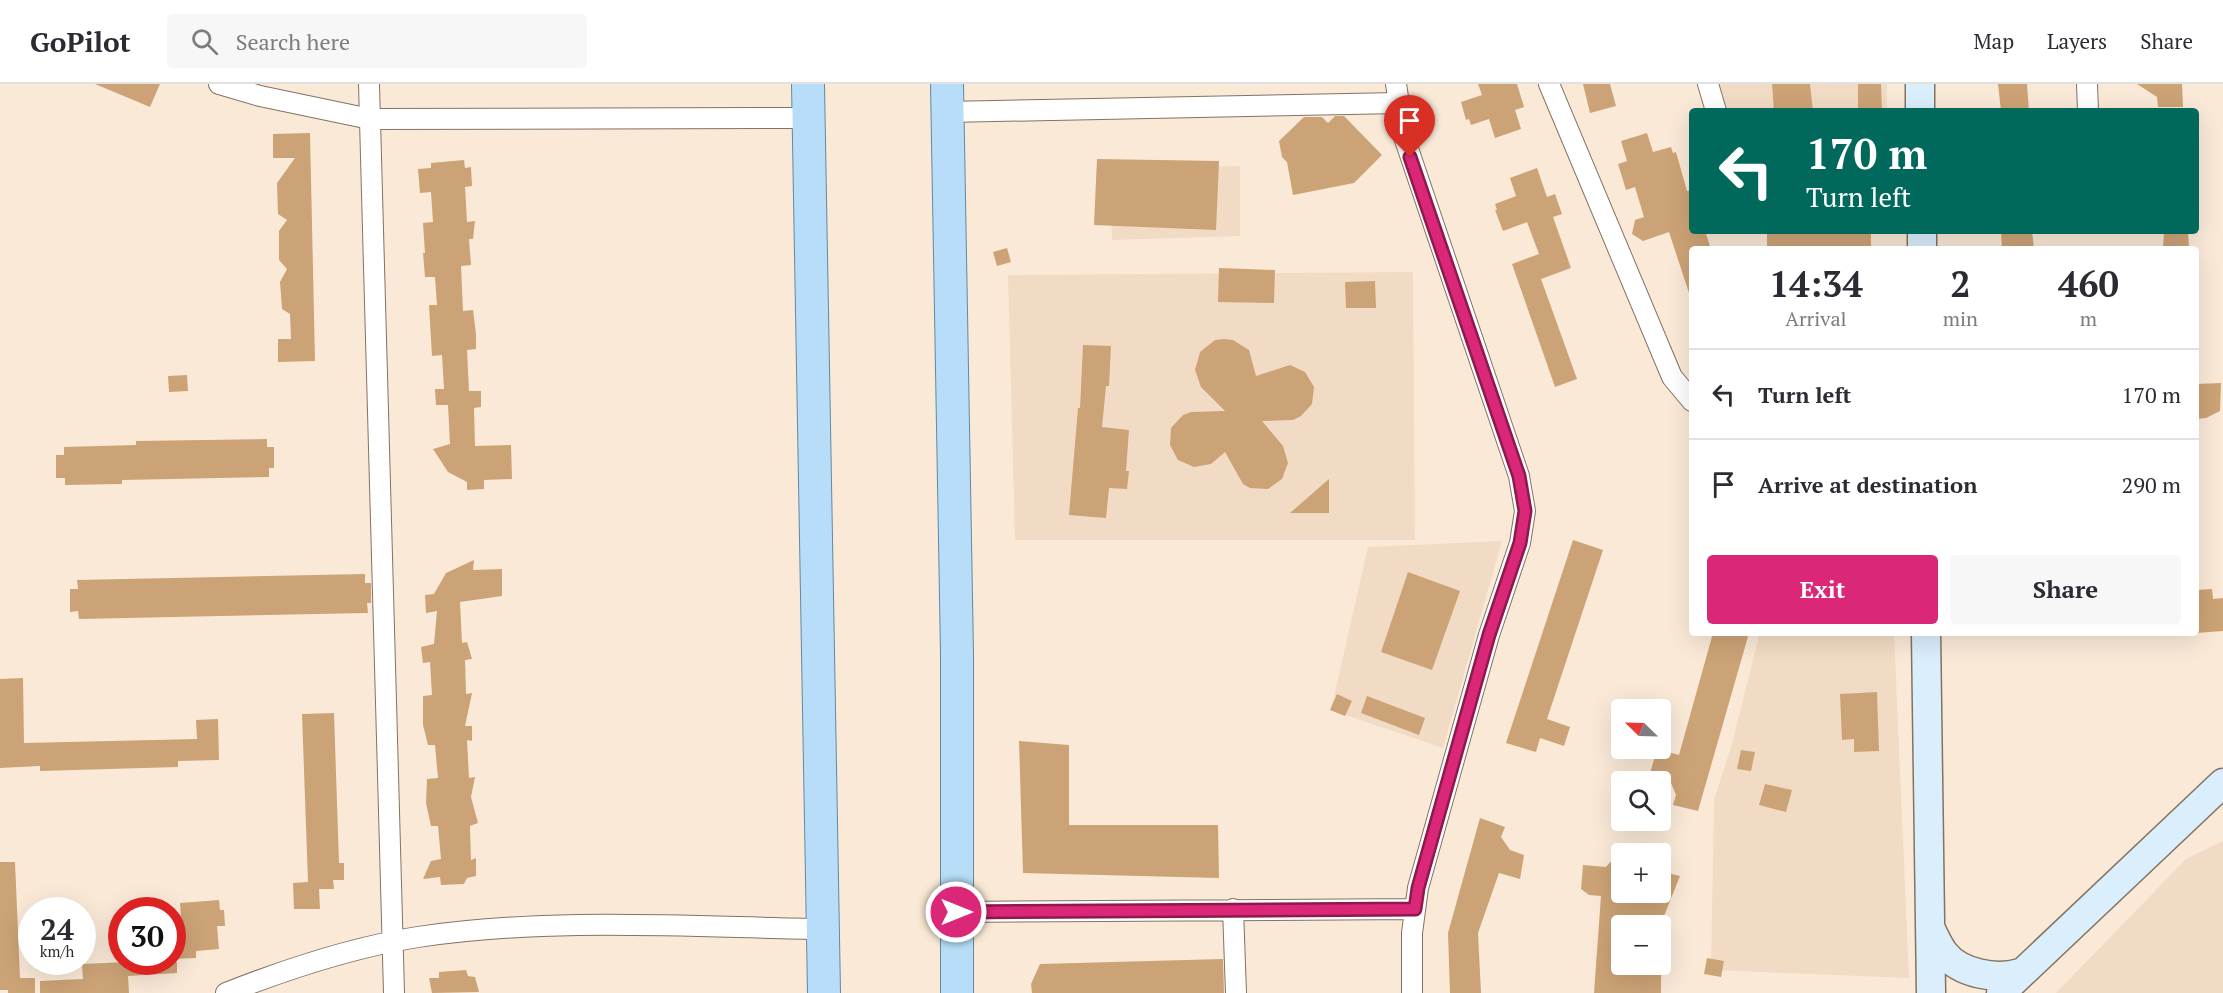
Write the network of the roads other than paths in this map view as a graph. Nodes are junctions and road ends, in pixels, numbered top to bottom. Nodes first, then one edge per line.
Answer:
1 (369, 84) edge
2 (808, 84) edge
3 (1549, 84) edge
4 (1708, 84) edge
5 (1920, 84) edge
6 (2087, 84) edge
7 (232, 86) edge
8 (1397, 94) edge
9 (947, 98) edge
10 (1715, 108) edge
11 (1920, 108) edge
12 (2088, 108) edge
13 (370, 118) junction
14 (808, 118) junction
15 (1689, 397) edge
16 (1926, 636) edge
17 (2223, 783) edge
18 (1233, 909) junction
19 (1415, 909) junction
20 (956, 912) junction
21 (1929, 927) junction
22 (823, 929) junction
23 (394, 942) junction
24 (2010, 983) edge
25 (226, 993) edge
26 (394, 993) edge
27 (824, 993) edge
28 (957, 993) edge
29 (1236, 993) edge
30 (1412, 993) edge
31 (1931, 993) edge

1 - 13 street
2 - 14 main road
3 - 15 street
4 - 10 street
5 - 11 street
6 - 12 street
7 - 13 street
8 - 9 street
8 - 19 street
9 - 20 main road
13 - 14 street
13 - 23 street
14 - 22 main road
16 - 21 street
17 - 24 street
18 - 19 street
18 - 20 street
18 - 29 street
19 - 30 street
20 - 28 main road
21 - 24 street
21 - 31 street
22 - 23 street
22 - 27 main road
23 - 25 street
23 - 26 street

